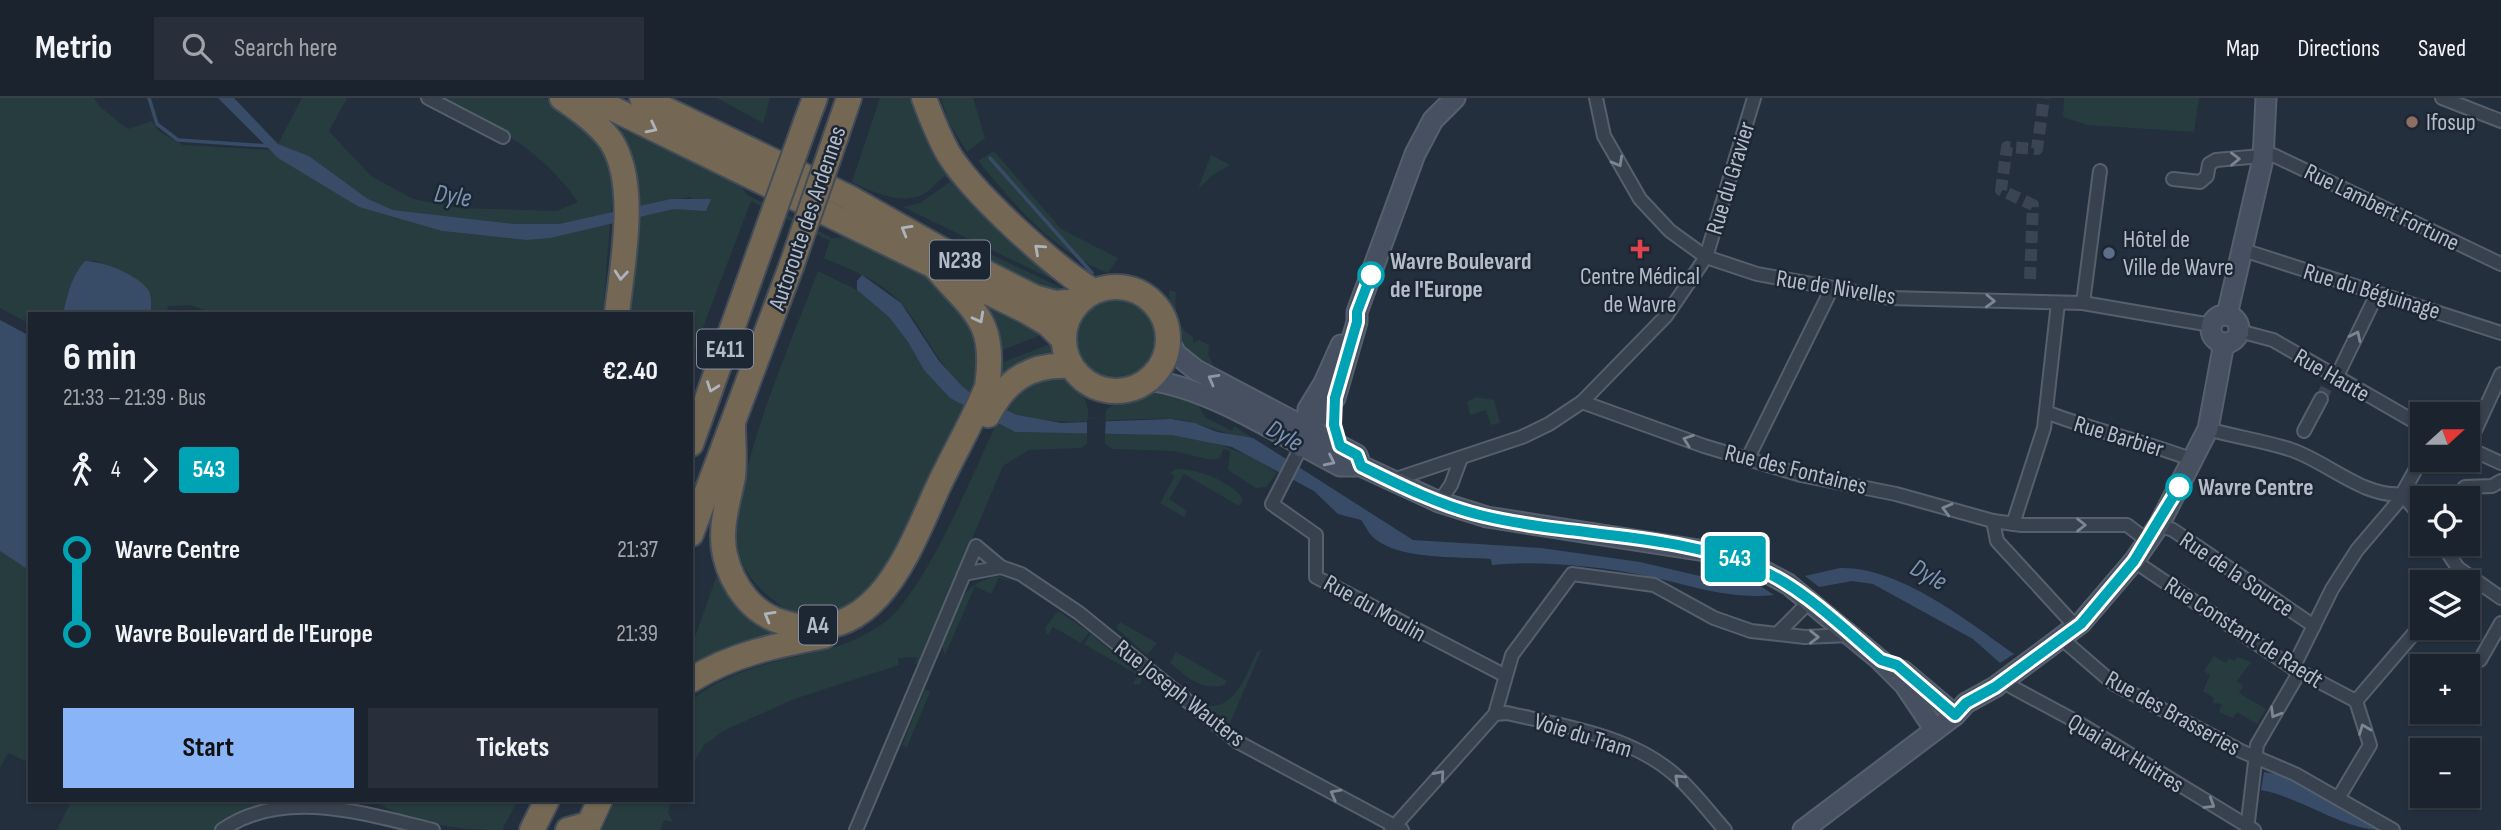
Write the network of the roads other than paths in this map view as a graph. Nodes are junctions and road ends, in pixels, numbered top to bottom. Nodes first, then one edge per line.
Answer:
1 (428, 98) edge
2 (562, 98) edge
3 (591, 98) edge
4 (642, 98) edge
5 (803, 98) edge
6 (815, 98) edge
7 (849, 98) edge
8 (924, 98) edge
9 (1455, 98) edge
10 (1596, 98) edge
11 (1754, 98) edge
12 (2266, 98) edge
13 (2442, 98) edge
14 (2501, 121) edge
15 (806, 122) junction
16 (503, 137) dead end
17 (2263, 159) junction
18 (2100, 171) dead end
19 (2173, 179) dead end
20 (2243, 250) junction
21 (1706, 257) junction
22 (2501, 264) edge
23 (934, 267) junction
24 (1832, 288) junction
25 (2377, 294) junction
26 (1086, 296) junction
27 (2057, 303) junction
28 (2083, 303) junction
29 (617, 312) edge
30 (1357, 312) junction
31 (2166, 320) joint
32 (2225, 329) junction
33 (2501, 333) edge
34 (1063, 339) junction
35 (1169, 341) junction
36 (1070, 366) junction
37 (2501, 374) edge
38 (1148, 380) junction
39 (2332, 381) junction
40 (994, 390) junction
41 (1315, 395) junction
42 (1335, 398) junction
43 (2321, 399) tunnel mouth
44 (1581, 402) junction
45 (1265, 407) junction
46 (2046, 412) junction
47 (2410, 420) edge
48 (2480, 420) edge
49 (733, 424) junction
50 (973, 429) junction
51 (2208, 429) junction
52 (693, 438) edge
53 (2299, 441) junction
54 (1302, 445) junction
55 (1340, 446) junction
56 (2480, 453) edge
57 (1461, 458) junction
58 (1748, 458) junction
59 (2193, 460) junction
60 (2501, 463) edge
61 (1361, 466) junction
62 (2414, 472) edge
63 (1390, 481) junction
64 (2501, 481) edge
65 (2480, 486) edge
66 (2401, 494) junction
67 (1439, 502) junction
68 (2410, 504) edge
69 (1993, 521) junction
70 (2013, 524) junction
71 (693, 529) edge
72 (2153, 533) junction
73 (2450, 556) edge
74 (2134, 561) junction
75 (1001, 567) junction
76 (2458, 568) joint
77 (964, 574) junction
78 (2501, 598) edge
79 (1809, 602) junction
80 (2501, 623) edge
81 (2314, 626) junction
82 (1779, 632) junction
83 (2069, 633) junction
84 (1850, 635) junction
85 (2410, 638) edge
86 (1881, 660) junction
87 (2480, 660) dead end
88 (2297, 669) junction
89 (2015, 672) junction
90 (1504, 675) junction
91 (693, 679) edge
92 (2356, 701) junction
93 (1495, 715) junction
94 (1955, 715) junction
95 (1935, 730) junction
96 (2253, 764) junction
97 (2339, 797) junction
98 (546, 802) edge
99 (580, 802) edge
100 (599, 802) edge
101 (1396, 829) edge
102 (2249, 829) edge
103 (222, 830) edge
104 (433, 830) edge
105 (532, 830) edge
106 (568, 830) edge
107 (856, 830) edge
108 (1725, 830) edge
109 (1803, 830) edge
110 (2393, 830) edge

1 - 16 street
2 -> 29 highway
3 -> 23 highway, N238
26 -> 4 highway, N238
5 - 15 highway
6 - 15 highway, Autoroute des Ardennes / E411
7 - 49 highway, Autoroute des Ardennes / E411, bridge
26 -> 8 highway
9 - 30 main road
10 -> 21 street, Rue de Nivelles
11 - 21 street, Rue du Gravier
12 - 17 main road
13 - 14 street
15 -> 52 highway, Autoroute des Ardennes / E411, bridge
19 -> 17 street, Rue Lambert Fortune
17 - 20 main road
17 - 22 street, Rue Lambert Fortune
18 - 28 street
20 - 25 street, Rue du Béguinage
20 - 32 main road
21 - 24 street, Rue de Nivelles
21 - 44 street, Rue du Gravier
23 - 34 highway, N238
23 -> 40 highway, A4
24 -> 27 street, Rue de Nivelles
24 - 58 street
25 - 33 street, Rue du Béguinage
39 -> 25 street
26 - 34 highway
26 - 35 highway
27 - 28 street, Rue de Nivelles
27 - 46 street
28 - 31 street, Rue de Nivelles
30 - 41 main road
30 - 42 main road
31 - 32 street, Rue Haute
32 - 39 street, Rue Haute
32 - 51 main road
34 - 36 highway
35 - 38 highway
45 -> 35 main road
36 - 38 highway
36 - 40 highway, A4
37 - 48 street
38 - 54 main road
39 - 47 street, Rue Haute
40 - 50 highway, A4
41 - 45 main road
41 - 54 main road
42 - 54 main road
42 - 55 main road
43 - 53 street
44 - 57 street, Rue du Gravier
58 -> 44 street, Rue des Fontaines
45 - 54 main road
46 - 59 street, Rue Barbier
46 - 70 street
50 -> 49 highway, A4
49 - 71 highway, Autoroute des Ardennes / E411
50 - 91 highway, A4
51 - 53 street
51 - 59 main road
53 - 66 street
54 - 55 main road
54 -> 61 main road
54 - 90 street, Rue du Moulin
55 - 61 main road
56 - 60 street
57 - 63 street, Rue du Gravier
57 - 67 street
69 -> 58 street, Rue des Fontaines
59 - 72 main road
61 - 63 main road
62 - 66 street
63 - 67 main road
64 - 65 street
66 - 68 street
66 - 81 street
67 - 79 main road
69 - 70 street, Rue des Fontaines
69 - 83 street, Rue des Brasseries
70 -> 72 street, Rue de la Source
72 - 74 main road
72 - 81 street, Rue de la Source
73 - 76 street
74 - 83 main road
74 - 88 street, Rue Constant de Raedt
75 - 77 street
75 - 77 street, Rue Joseph Wauters
101 -> 75 street, Rue Joseph Wauters
76 - 78 street
77 - 107 street, Rue Joseph Wauters
79 - 82 street
79 - 84 main road
80 - 87 street
81 - 88 street
82 -> 84 street
82 - 90 street
83 - 89 main road
83 - 96 street, Rue des Brasseries
84 - 86 main road
85 - 92 street
86 - 94 main road
86 - 95 main road
88 - 92 street, Rue Constant de Raedt
88 -> 96 street
89 - 94 main road
89 -> 102 street, Quai aux Huitres
90 - 93 street
97 -> 92 street
101 -> 93 street
108 -> 93 street, Voie du Tram
94 - 95 main road
95 - 109 main road
96 - 97 street, Rue des Brasseries
96 - 102 street
97 - 110 street, Rue des Brasseries
98 - 105 highway
99 - 106 highway
100 - 106 highway
103 - 104 street

